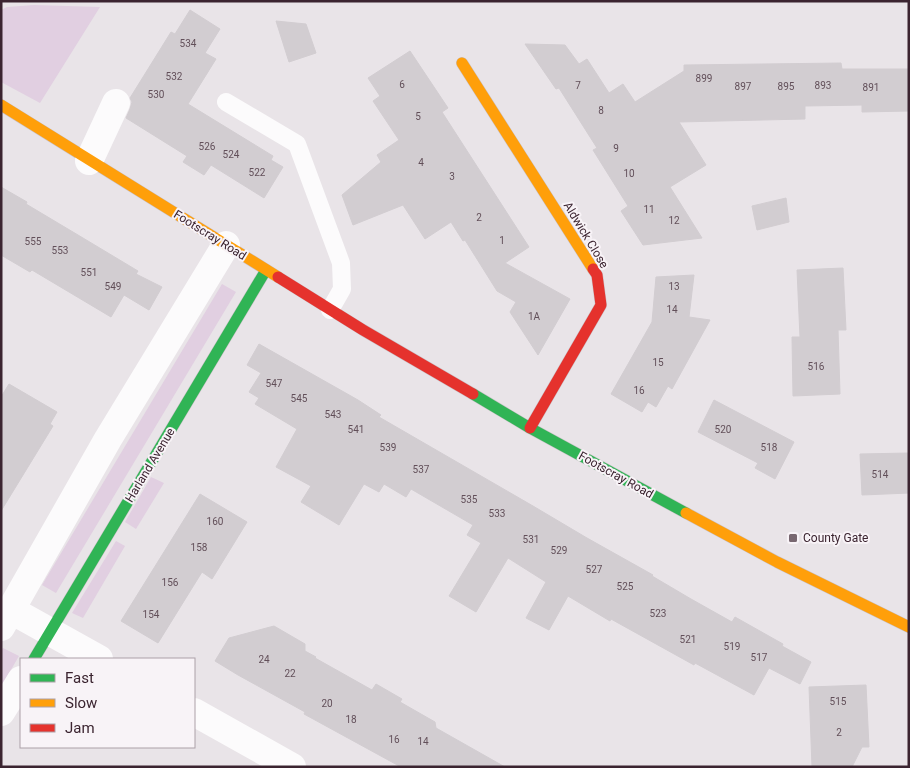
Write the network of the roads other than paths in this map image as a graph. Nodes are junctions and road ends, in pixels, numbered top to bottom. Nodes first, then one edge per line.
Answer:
1 (462, 63) dead end
2 (226, 102) dead end
3 (116, 103) dead end
4 (1, 105) edge
5 (89, 161) junction
6 (226, 245) junction
7 (266, 270) junction
8 (330, 310) junction
9 (530, 428) junction
10 (6, 618) edge
11 (909, 627) edge
12 (51, 632) junction
13 (35, 658) edge
14 (97, 658) edge
15 (20, 682) edge
16 (1, 712) edge
17 (195, 713) edge
18 (292, 767) edge

1 - 9 main road, Aldwick Close
2 - 8 lane
3 - 5 street
4 - 5 main road, Footscray Road
5 - 6 main road, Footscray Road
6 - 7 main road, Footscray Road
6 - 10 street
7 - 8 main road, Footscray Road
7 - 12 main road, Harland Avenue
8 - 9 main road, Footscray Road
9 - 11 main road, Footscray Road
10 - 12 street
12 - 13 main road, Harland Avenue
12 - 14 street
15 - 16 street
17 - 18 street

